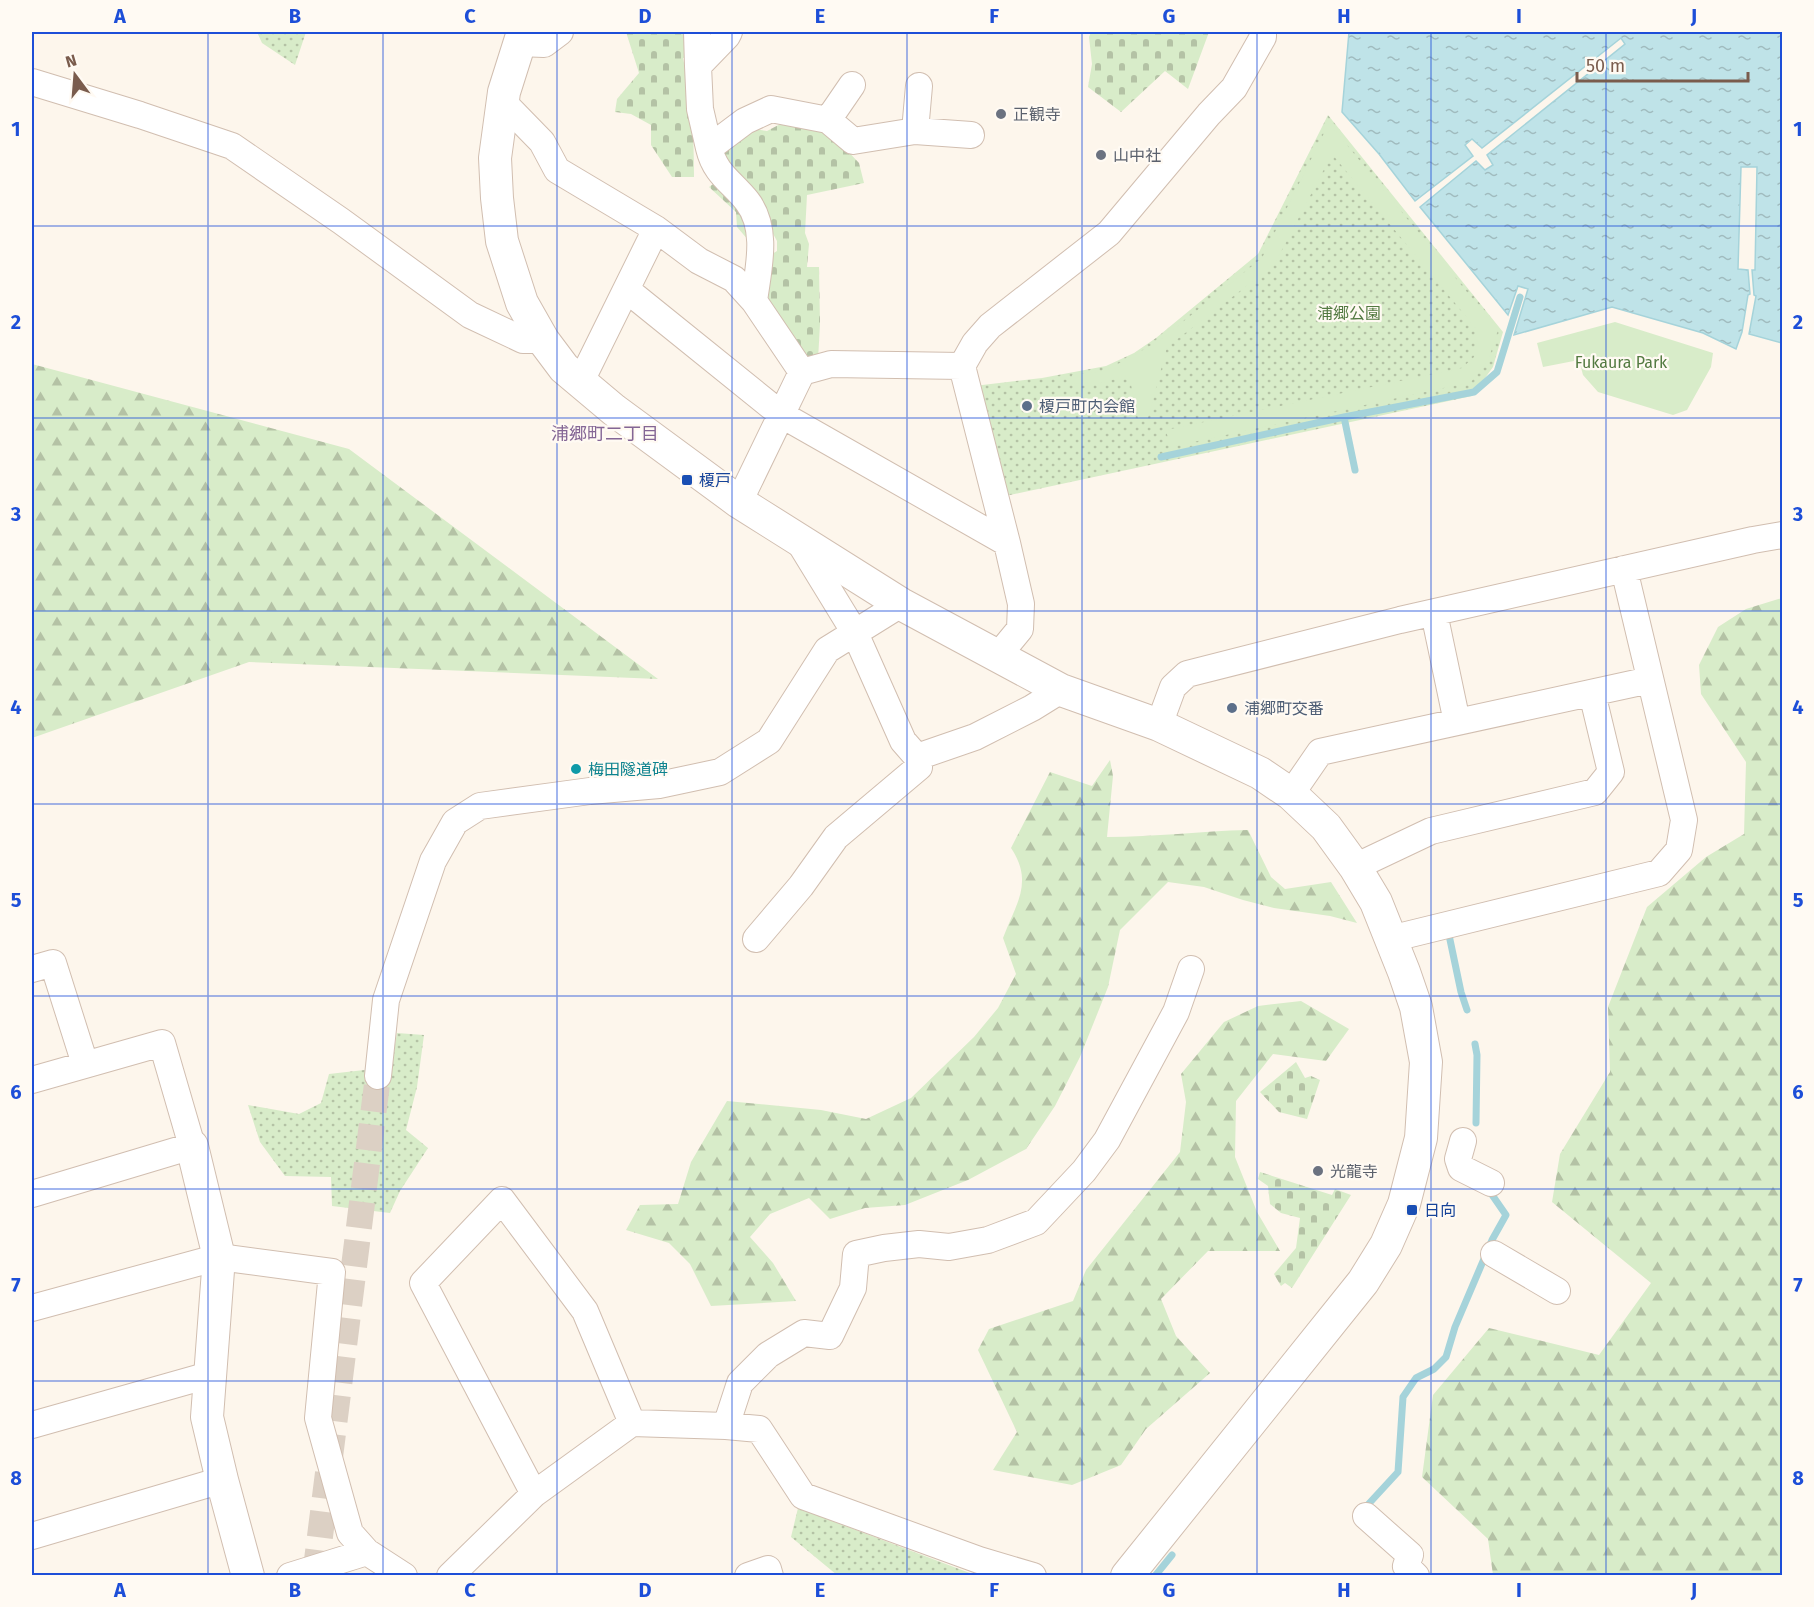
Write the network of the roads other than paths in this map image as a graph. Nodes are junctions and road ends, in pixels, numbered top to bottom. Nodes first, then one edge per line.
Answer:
1 (560, 32) edge
2 (697, 32) edge
3 (729, 32) edge
4 (1263, 32) edge
5 (521, 37) edge
6 (698, 66) junction
7 (32, 82) edge
8 (852, 85) dead end
9 (919, 86) dead end
10 (502, 102) junction
11 (828, 120) junction
12 (915, 131) junction
13 (971, 135) dead end
14 (709, 148) junction
15 (656, 229) junction
16 (627, 290) junction
17 (754, 301) junction
18 (543, 340) junction
19 (962, 366) junction
20 (802, 372) junction
21 (580, 383) junction
22 (782, 415) junction
23 (740, 502) junction
24 (1782, 535) edge
25 (797, 538) junction
26 (1008, 543) junction
27 (1624, 569) junction
28 (901, 604) junction
29 (1434, 613) junction
30 (855, 633) junction
31 (997, 657) junction
32 (1650, 680) junction
33 (1061, 690) junction
34 (1592, 693) junction
35 (1457, 722) junction
36 (1159, 725) junction
37 (917, 757) junction
38 (1291, 794) junction
39 (1355, 867) junction
40 (756, 939) dead end
41 (1390, 939) junction
42 (32, 969) edge
43 (1191, 969) dead end
44 (85, 1064) junction
45 (378, 1076) tunnel mouth
46 (32, 1080) edge
47 (1463, 1141) dead end
48 (192, 1146) junction
49 (1491, 1183) dead end
50 (32, 1194) edge
51 (1494, 1254) dead end
52 (219, 1257) junction
53 (1557, 1291) dead end
54 (32, 1308) edge
55 (209, 1375) junction
56 (632, 1424) junction
57 (32, 1425) edge
58 (726, 1426) junction
59 (222, 1480) junction
60 (534, 1494) junction
61 (1366, 1516) dead end
62 (32, 1536) edge
63 (367, 1552) junction
64 (248, 1575) edge
65 (290, 1575) edge
66 (404, 1575) edge
67 (450, 1575) edge
68 (748, 1575) edge
69 (770, 1575) edge
70 (1033, 1575) edge
71 (1127, 1575) edge
72 (1416, 1575) edge

1 - 5 street
2 - 6 street
3 - 6 street
4 - 19 street
5 - 10 street
6 - 14 street
7 - 18 street
8 - 11 street
9 - 12 street
10 - 15 street
10 - 18 street
11 - 12 street
11 - 14 street
12 - 13 street
14 - 17 street
15 - 16 street
15 - 17 street
16 - 21 street
16 - 22 street
17 - 20 street
18 - 21 street
19 - 20 street
19 - 26 street
20 - 22 street
21 - 23 street
22 - 23 street
22 - 26 street
23 - 25 street
24 - 27 street
25 - 28 street
25 - 30 street
26 - 31 street
27 - 29 street
27 - 32 street
28 - 30 street
28 - 31 street
29 - 35 street
29 - 36 street
30 - 37 street
30 - 45 street
31 - 33 street
32 - 34 street
32 - 41 street
33 - 36 street
33 - 37 street
34 - 35 street
34 - 39 street
35 - 38 street
36 - 38 street
37 - 40 street
38 - 39 street
39 - 41 street
41 - 71 street
42 - 44 street
43 - 58 street
44 - 46 street
44 - 48 street
47 - 49 street
48 - 50 street
48 - 52 street
51 - 53 street
52 - 54 street
52 - 55 street
52 - 63 street
55 - 57 street
55 - 59 street
56 - 58 street
56 - 60 street
56 - 60 street
58 - 70 street
59 - 62 street
59 - 64 street
60 - 67 street
61 - 72 street
63 - 65 street
63 - 66 street
68 - 69 street

